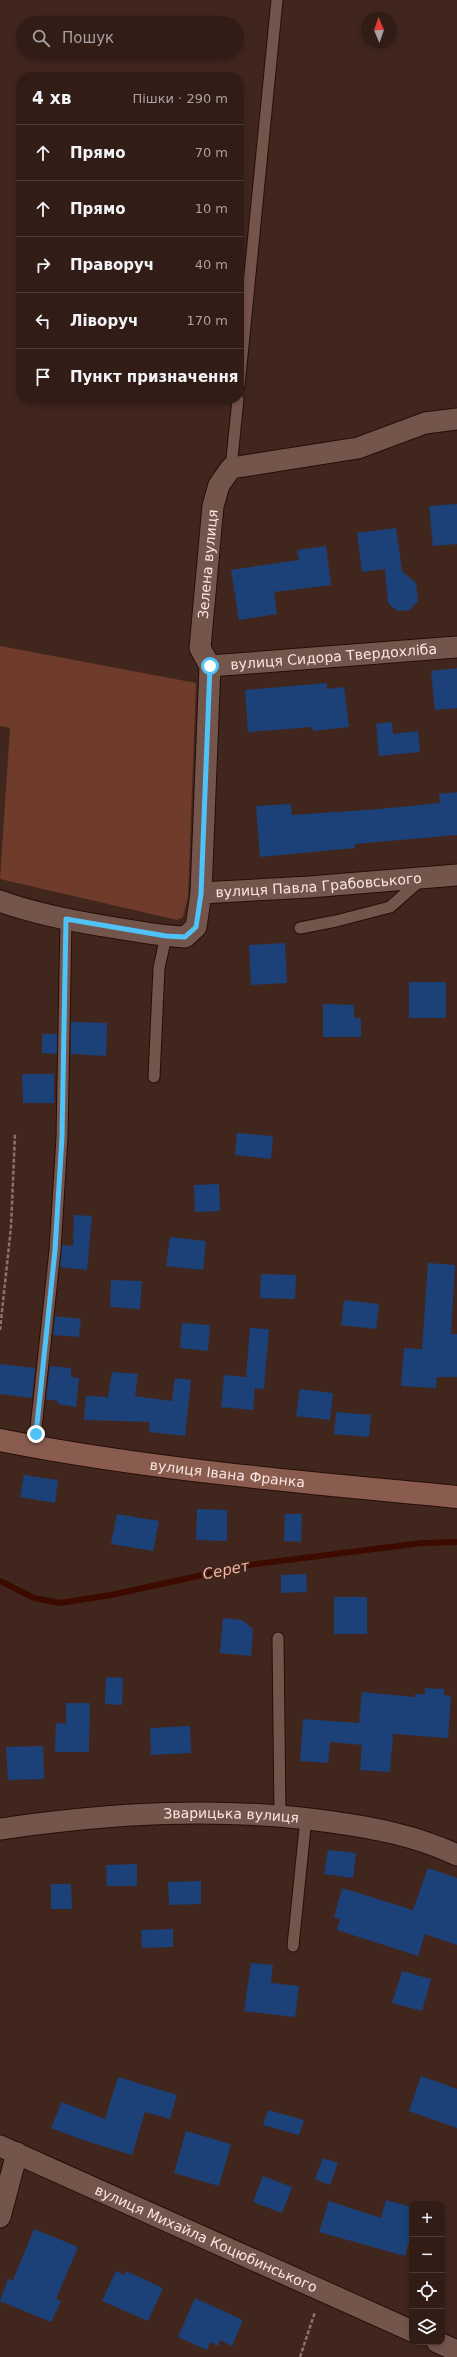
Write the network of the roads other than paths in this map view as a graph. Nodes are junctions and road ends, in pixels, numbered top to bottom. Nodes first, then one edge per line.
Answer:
1 (277, 0) edge
2 (244, 335) edge
3 (237, 404) edge
4 (457, 419) edge
5 (231, 468) junction
6 (457, 647) edge
7 (210, 666) junction
8 (457, 875) edge
9 (424, 878) junction
10 (201, 894) junction
11 (0, 901) edge
12 (66, 919) junction
13 (300, 928) dead end
14 (166, 936) junction
15 (154, 1077) dead end
16 (0, 1440) edge
17 (34, 1447) junction
18 (457, 1497) edge
19 (278, 1638) dead end
20 (280, 1815) junction
21 (306, 1818) junction
22 (0, 1829) edge
23 (457, 1855) edge
24 (293, 1946) dead end
25 (8, 2150) edge
26 (0, 2217) edge
27 (409, 2330) edge
28 (444, 2345) edge
29 (457, 2351) edge

1 - 2 lane
3 - 5 lane
4 - 5 street
5 - 7 street, Зелена вулиця
6 - 7 street, вулиця Сидора Твердохліба
7 - 10 street
8 - 9 street, вулиця Павла Грабовського
9 - 10 street, вулиця Павла Грабовського
9 - 13 lane
10 - 14 street, вулиця Павла Грабовського
11 - 12 street, вулиця Павла Грабовського
12 - 14 street, вулиця Павла Грабовського
12 - 17 lane
14 - 15 lane
16 - 17 main road, вулиця Івана Франка
17 - 18 main road, вулиця Івана Франка
19 - 20 lane
20 - 21 street, Зварицька вулиця
20 - 22 street, Зварицька вулиця
21 - 23 street, Зварицька вулиця
21 - 24 lane
25 - 26 street
25 - 27 street, вулиця Михайла Коцюбинського
28 - 29 street

